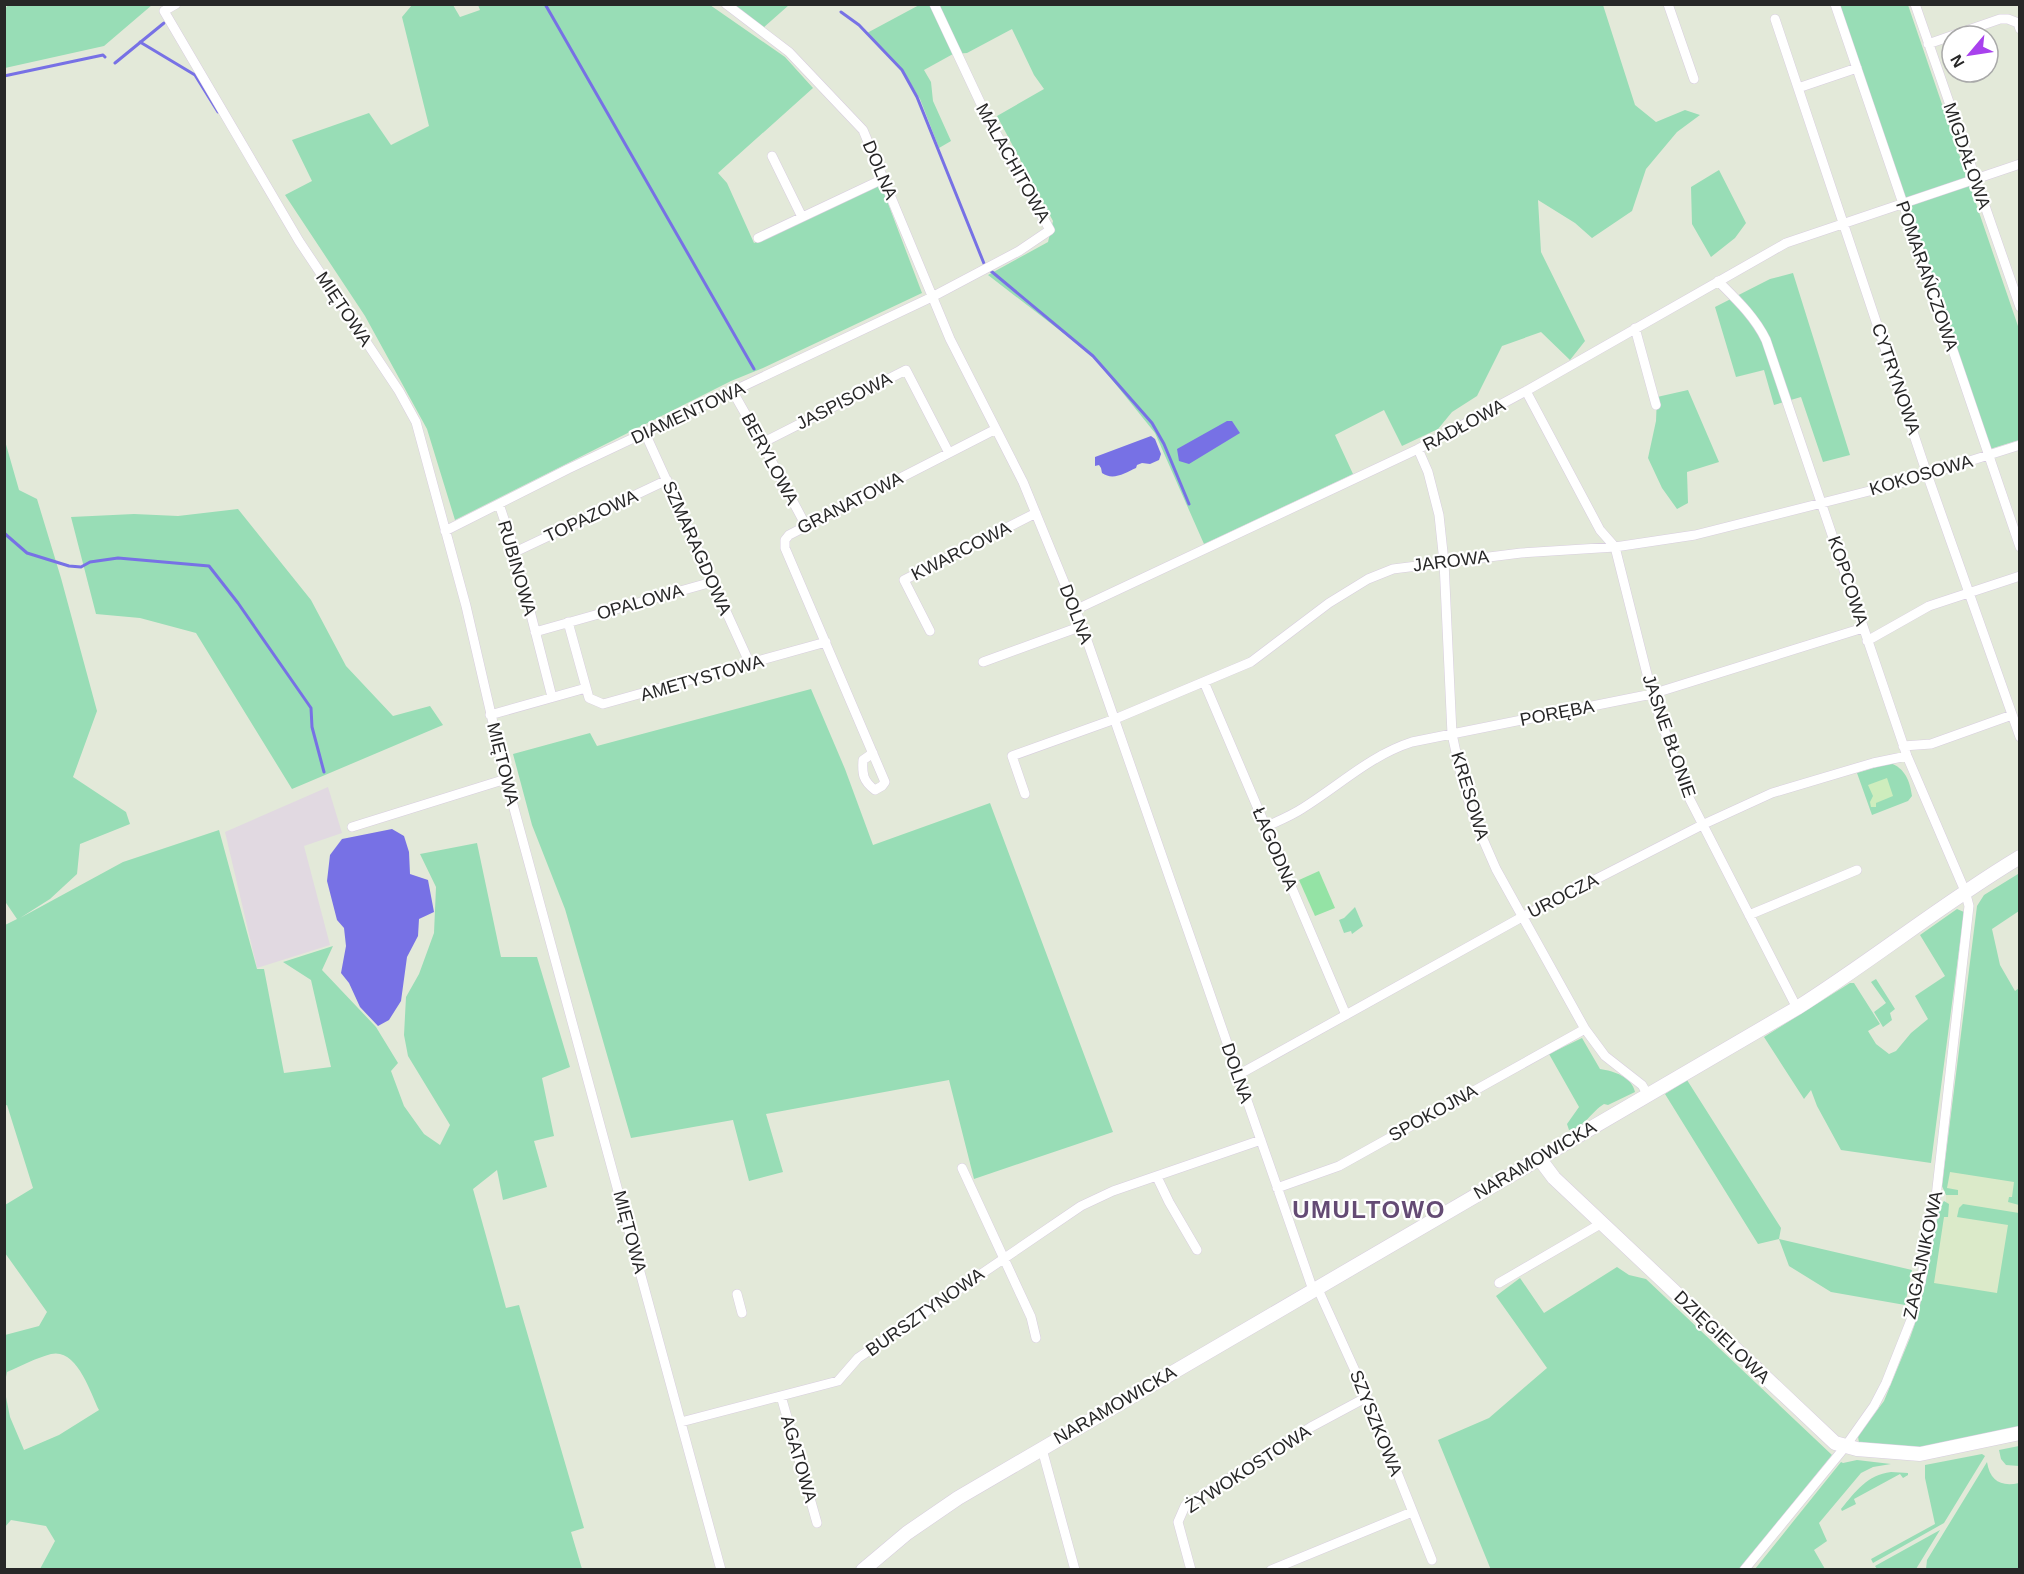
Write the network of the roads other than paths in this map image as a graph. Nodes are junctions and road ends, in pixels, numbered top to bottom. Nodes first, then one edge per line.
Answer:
1 (176, 4) edge
2 (726, 4) edge
3 (934, 4) edge
4 (1668, 4) edge
5 (1835, 4) edge
6 (1915, 4) edge
7 (1775, 19) dead end
8 (2019, 26) edge
9 (1928, 44) junction
10 (1857, 68) junction
11 (1694, 80) dead end
12 (1798, 88) junction
13 (772, 156) dead end
14 (2019, 165) edge
15 (883, 179) junction
16 (1975, 179) junction
17 (1903, 203) junction
18 (802, 217) junction
19 (1844, 223) junction
20 (758, 238) dead end
21 (1718, 281) junction
22 (932, 297) junction
23 (2019, 307) edge
24 (1635, 328) junction
25 (733, 392) junction
26 (1526, 392) junction
27 (1656, 405) dead end
28 (996, 429) junction
29 (645, 433) junction
30 (762, 443) junction
31 (2019, 446) edge
32 (1418, 449) junction
33 (950, 453) junction
34 (1988, 456) junction
35 (1928, 474) junction
36 (667, 480) junction
37 (499, 504) junction
38 (1822, 504) junction
39 (1036, 513) junction
40 (806, 526) junction
41 (445, 531) junction
42 (1616, 547) junction
43 (2019, 547) edge
44 (515, 552) junction
45 (1444, 562) junction
46 (2019, 576) edge
47 (712, 582) junction
48 (1969, 592) junction
49 (1075, 610) junction
50 (568, 622) junction
51 (1082, 626) junction
52 (1863, 628) junction
53 (930, 631) dead end
54 (535, 632) junction
55 (1867, 641) junction
56 (826, 642) junction
57 (983, 662) dead end
58 (750, 664) junction
59 (1204, 682) junction
60 (586, 688) junction
61 (1652, 694) junction
62 (552, 697) junction
63 (490, 715) junction
64 (2012, 715) junction
65 (1115, 719) junction
66 (1452, 734) junction
67 (2019, 737) edge
68 (1903, 746) junction
69 (873, 753) dead end
70 (1907, 756) junction
71 (506, 779) junction
72 (1025, 794) dead end
73 (1702, 825) junction
74 (352, 827) dead end
75 (1265, 827) junction
76 (2019, 857) edge
77 (1857, 870) dead end
78 (1965, 891) junction
79 (1749, 915) junction
80 (1522, 917) junction
81 (1797, 1008) junction
82 (1346, 1015) junction
83 (1584, 1029) junction
84 (1238, 1075) junction
85 (1648, 1095) junction
86 (1261, 1140) junction
87 (1539, 1158) junction
88 (962, 1168) dead end
89 (1157, 1176) junction
90 (1277, 1188) junction
91 (1602, 1223) junction
92 (1197, 1250) dead end
93 (1002, 1258) junction
94 (1499, 1283) dead end
95 (1315, 1288) junction
96 (737, 1294) dead end
97 (742, 1313) dead end
98 (1036, 1338) dead end
99 (781, 1396) junction
100 (1367, 1397) junction
101 (681, 1422) junction
102 (2019, 1433) edge
103 (1845, 1447) junction
104 (1042, 1449) junction
105 (1412, 1512) junction
106 (816, 1523) dead end
107 (1432, 1560) dead end
108 (721, 1569) edge
109 (863, 1569) edge
110 (1075, 1569) edge
111 (1191, 1569) edge
112 (1271, 1569) edge
113 (1744, 1569) edge

1 - 41 street, MIĘTOWA
2 - 15 street, DOLNA
3 - 22 street, MALACHITOWA
4 - 11 street
5 - 10 street, POMARAŃCZOWA
6 - 9 street, MIGDAŁOWA
7 - 12 street, CYTRYNOWA
8 - 9 street
9 - 16 street, MIGDAŁOWA
10 - 12 street
10 - 17 street, POMARAŃCZOWA
12 - 19 street, CYTRYNOWA
13 - 18 street
14 - 16 street, RADŁOWA
15 - 18 street
15 - 22 street, DOLNA
16 - 17 street, RADŁOWA
16 - 23 street, MIGDAŁOWA
17 - 19 street, RADŁOWA
17 - 34 street, POMARAŃCZOWA
18 - 20 street
19 - 21 street, RADŁOWA
19 - 35 street, CYTRYNOWA
21 - 24 street, RADŁOWA
21 - 38 street, KOPCOWA
22 - 25 street, DIAMENTOWA
22 - 28 street, DOLNA
24 - 26 street, RADŁOWA
24 - 27 street
25 - 29 street, DIAMENTOWA
25 - 30 street, BERYLOWA
26 - 32 street, RADŁOWA
26 - 42 street
28 - 33 street, GRANATOWA
28 - 39 street, DOLNA
29 - 36 street, SZMARAGDOWA
29 - 37 street, DIAMENTOWA
30 - 33 street, JASPISOWA
30 - 40 street, BERYLOWA
31 - 34 street, KOKOSOWA
32 - 45 street, KRESOWA
32 - 49 street, RADŁOWA
33 - 40 street, GRANATOWA
34 - 35 street, KOKOSOWA
34 - 43 street, POMARAŃCZOWA
35 - 38 street, KOKOSOWA
35 - 48 street, CYTRYNOWA
36 - 44 street, TOPAZOWA
36 - 47 street, SZMARAGDOWA
37 - 41 street, DIAMENTOWA
37 - 44 street, RUBINOWA
38 - 42 street, JAROWA
38 - 52 street, KOPCOWA
39 - 49 street, DOLNA
39 - 53 street, KWARCOWA
40 - 56 street, GRANATOWA
41 - 63 street, MIĘTOWA
42 - 45 street, JAROWA
42 - 61 street, JASNE BŁONIE
44 - 54 street, RUBINOWA
45 - 59 street, JAROWA
45 - 66 street, KRESOWA
46 - 48 street
47 - 50 street, OPALOWA
47 - 58 street, SZMARAGDOWA
48 - 55 street
48 - 64 street, CYTRYNOWA
49 - 51 street, DOLNA
50 - 54 street, RUBINOWA
50 - 60 street
51 - 57 street
51 - 65 street, DOLNA
52 - 55 street, KOPCOWA
52 - 61 street, PORĘBA
54 - 62 street, RUBINOWA
55 - 68 street, KOPCOWA
56 - 58 street, AMETYSTOWA
56 - 69 street, GRANATOWA
58 - 60 street, AMETYSTOWA
59 - 65 street, JAROWA
59 - 75 street, ŁAGODNA
60 - 62 street
61 - 66 street, PORĘBA
61 - 73 street, JASNE BŁONIE
62 - 63 street
63 - 71 street, MIĘTOWA
64 - 67 street, CYTRYNOWA
64 - 68 street
65 - 72 street, JAROWA
65 - 84 street, DOLNA
66 - 75 street, PORĘBA
66 - 80 street, KRESOWA
68 - 70 street, KOPCOWA
70 - 73 street, UROCZA
70 - 78 street, KOPCOWA
71 - 74 street
71 - 101 street, MIĘTOWA
73 - 79 street, JASNE BŁONIE
73 - 80 street, UROCZA
75 - 82 street, ŁAGODNA
76 - 78 street, NARAMOWICKA
77 - 79 street
78 - 81 street, NARAMOWICKA
78 - 103 street, ZAGAJNIKOWA
79 - 81 street, JASNE BŁONIE
80 - 82 street, UROCZA
80 - 83 street, KRESOWA
81 - 85 street, NARAMOWICKA
82 - 84 street, UROCZA
83 - 85 street, KRESOWA
83 - 90 street, SPOKOJNA
84 - 86 street, DOLNA
85 - 87 street, NARAMOWICKA
86 - 89 street, BURSZTYNOWA
86 - 90 street, DOLNA
87 - 91 street, DZIĘGIELOWA
87 - 95 street, NARAMOWICKA
88 - 93 street, BURSZTYNOWA
89 - 92 street
89 - 93 street, BURSZTYNOWA
90 - 95 street, DOLNA
91 - 94 street
91 - 103 street, DZIĘGIELOWA
93 - 98 street, BURSZTYNOWA
93 - 99 street, BURSZTYNOWA
95 - 100 street, SZYSZKOWA
95 - 104 street, NARAMOWICKA
96 - 97 street
99 - 101 street, BURSZTYNOWA
99 - 106 street, AGATOWA
100 - 105 street, SZYSZKOWA
100 - 111 street, ŻYWOKOSTOWA
101 - 108 street, MIĘTOWA
102 - 103 street
103 - 113 street, ZAGAJNIKOWA
104 - 109 street, NARAMOWICKA
104 - 110 street
105 - 107 street, SZYSZKOWA
105 - 112 street

